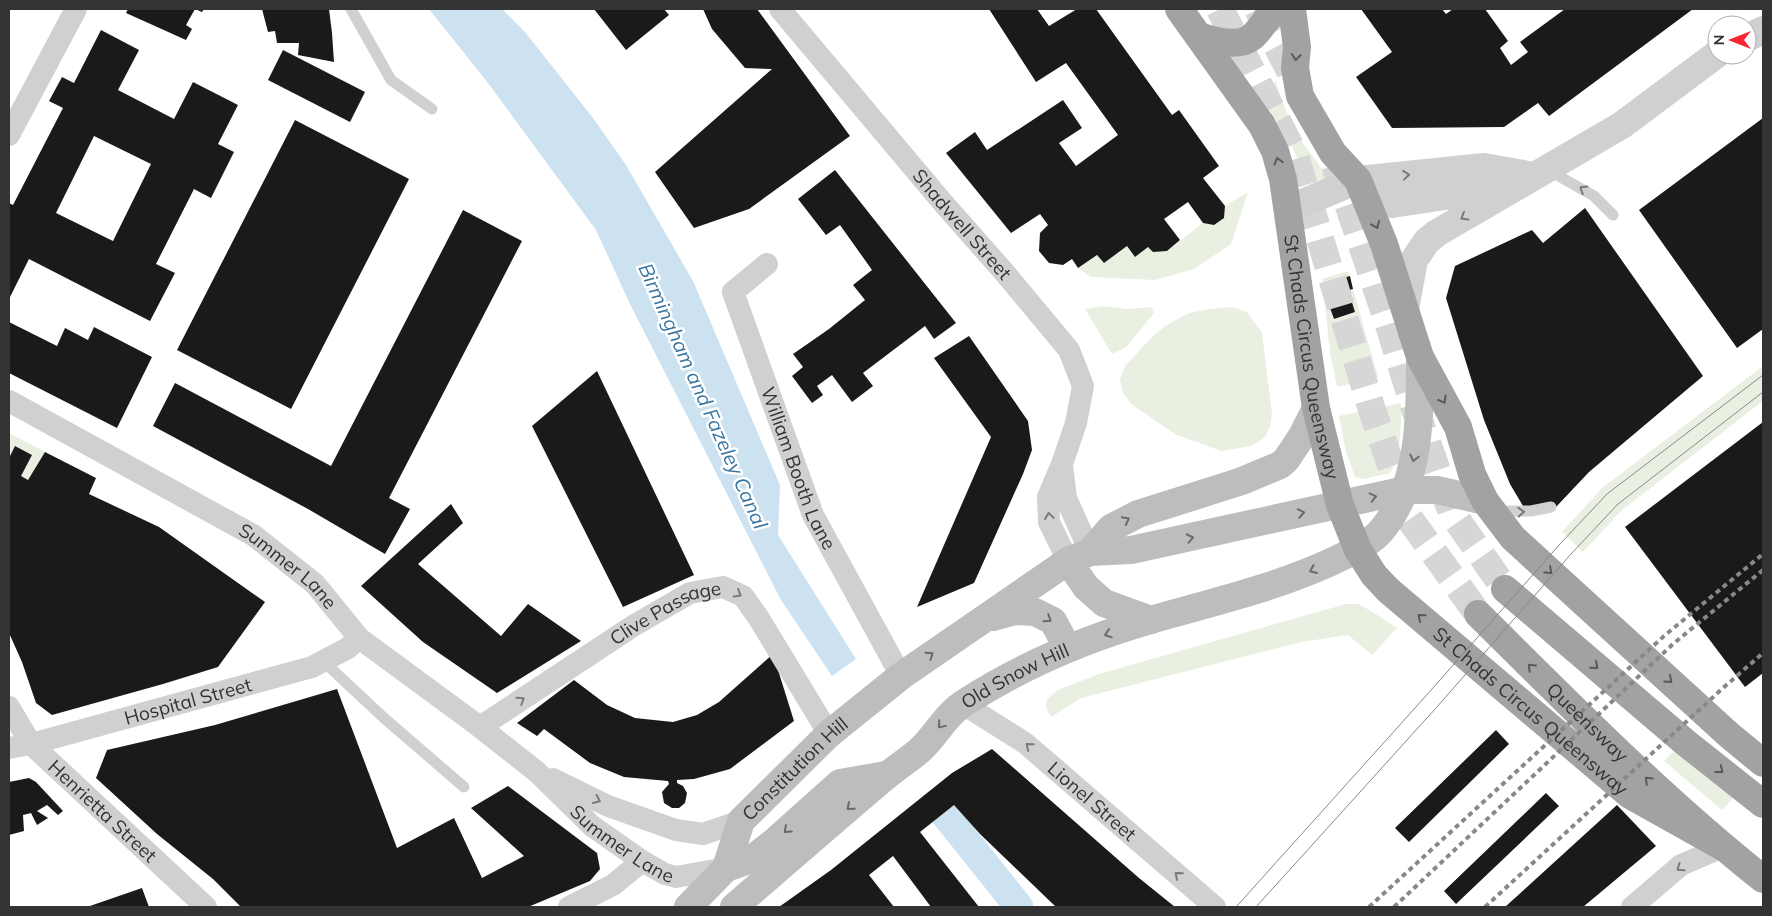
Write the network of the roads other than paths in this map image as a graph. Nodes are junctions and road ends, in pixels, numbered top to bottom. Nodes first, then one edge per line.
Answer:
1 (76, 9) edge
2 (351, 9) edge
3 (780, 9) edge
4 (1179, 9) edge
5 (1269, 9) edge
6 (1292, 9) edge
7 (1199, 36) junction
8 (1707, 62) edge
9 (432, 109) dead end
10 (9, 135) edge
11 (1534, 177) junction
12 (1358, 180) junction
13 (1288, 209) junction
14 (1613, 215) dead end
15 (767, 264) dead end
16 (1405, 309) junction
17 (1420, 357) junction
18 (9, 401) edge
19 (1316, 408) junction
20 (1406, 490) junction
21 (1340, 505) junction
22 (1488, 506) junction
23 (1551, 507) dead end
24 (1358, 550) junction
25 (1079, 556) junction
26 (1505, 589) tunnel mouth
27 (1478, 614) tunnel mouth
28 (985, 619) junction
29 (1151, 620) junction
30 (359, 638) junction
31 (1067, 647) junction
32 (323, 661) junction
33 (901, 676) junction
34 (963, 704) junction
35 (9, 707) edge
36 (480, 727) junction
37 (829, 734) junction
38 (1729, 735) junction
39 (32, 744) junction
40 (1763, 746) edge
41 (9, 748) edge
42 (1763, 763) edge
43 (537, 772) junction
44 (887, 775) junction
45 (464, 788) dead end
46 (1763, 804) edge
47 (742, 821) junction
48 (1724, 847) junction
49 (642, 861) junction
50 (726, 868) junction
51 (1763, 879) edge
52 (206, 907) edge
53 (569, 907) edge
54 (688, 907) edge
55 (734, 907) edge
56 (1215, 907) edge
57 (1632, 907) edge

1 - 10 street
2 - 9 lane
3 - 25 street, Shadwell Street
4 - 7 highway, St Chads Circus Queensway
5 - 7 highway
6 -> 12 highway
13 -> 7 highway, St Chads Circus Queensway
8 - 11 street
11 - 12 street
14 -> 11 lane
11 -> 16 street
12 - 13 street
12 -> 16 highway
13 - 19 highway, St Chads Circus Queensway
15 - 33 street, William Booth Lane
16 - 17 highway
17 -> 20 main road
17 -> 22 highway
18 - 30 street, Summer Lane
19 - 21 highway, St Chads Circus Queensway
25 -> 19 main road
21 -> 20 main road, St Chads Circus Queensway
20 - 22 main road, St Chads Circus Queensway
20 - 24 main road
21 - 24 highway, St Chads Circus Queensway
25 -> 21 main road
22 -> 23 lane
22 -> 38 highway
24 -> 29 main road, Old Snow Hill
48 -> 24 highway, St Chads Circus Queensway
25 - 28 main road
25 - 29 main road
26 -> 46 highway
48 -> 27 highway, Queensway
28 -> 31 main road
33 -> 28 main road
29 -> 31 main road, Old Snow Hill
30 - 32 street, Hospital Street
30 - 36 street, Summer Lane
31 - 34 main road, Old Snow Hill
32 - 39 street, Hospital Street
32 - 45 lane
33 - 37 main road, Constitution Hill
34 -> 44 main road, Old Snow Hill
56 -> 34 street, Lionel Street
35 - 39 street, Henrietta Street
36 -> 37 street, Clive Passage
36 - 43 street, Summer Lane
37 - 47 main road, Constitution Hill
38 - 40 street
38 - 42 highway
39 - 41 street, Hospital Street
39 - 52 street, Henrietta Street
43 -> 47 street, Summer Lane
43 - 49 street, Summer Lane
44 -> 50 main road, Constitution Hill
44 -> 55 main road, Old Snow Hill
47 - 50 main road, Constitution Hill
48 - 51 highway
48 -> 57 street
49 - 50 street, Summer Lane
49 - 53 street
50 - 54 main road, Constitution Hill

